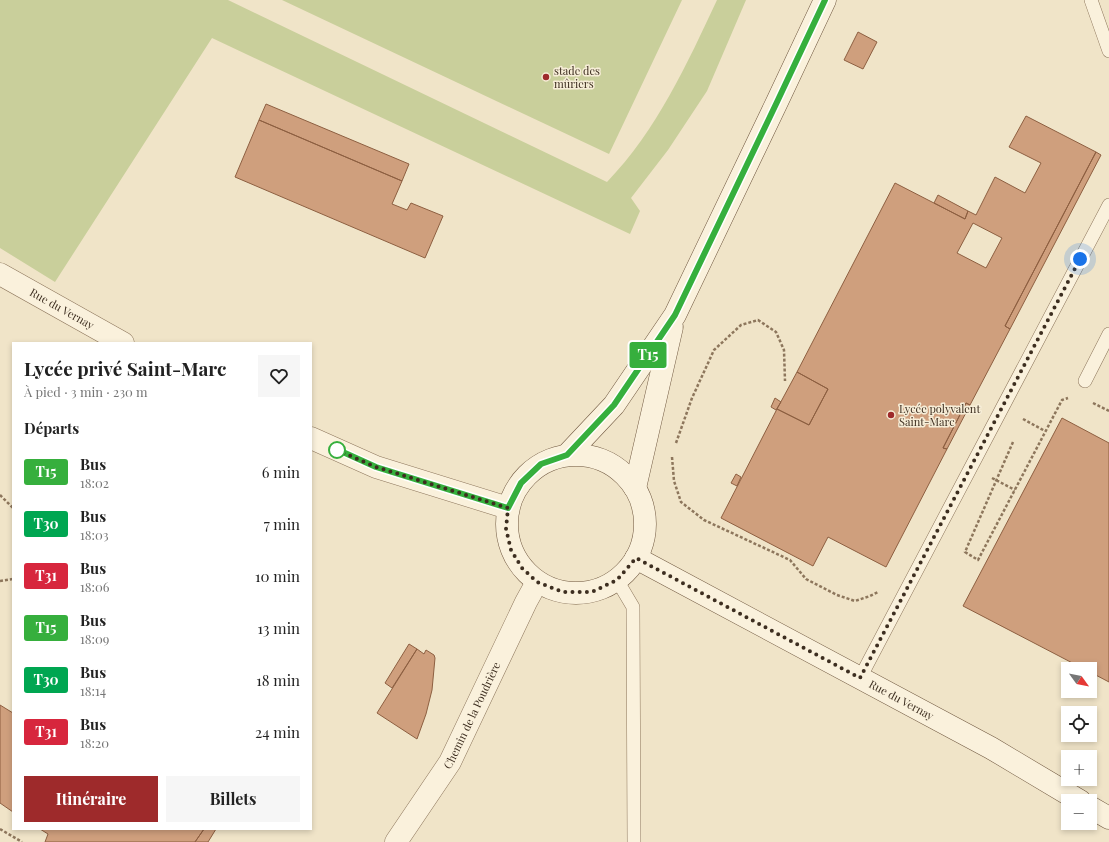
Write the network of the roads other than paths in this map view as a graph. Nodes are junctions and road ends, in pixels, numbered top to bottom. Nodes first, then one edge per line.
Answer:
1 (825, 0) edge
2 (1091, 0) edge
3 (1109, 51) edge
4 (1109, 205) edge
5 (0, 274) edge
6 (675, 315) junction
7 (1109, 334) edge
8 (121, 342) edge
9 (1085, 381) dead end
10 (312, 438) edge
11 (567, 455) junction
12 (635, 488) junction
13 (508, 508) junction
14 (636, 558) junction
15 (617, 580) junction
16 (537, 582) junction
17 (860, 678) junction
18 (1068, 794) edge
19 (1097, 811) edge
20 (1109, 818) edge
21 (396, 842) edge
22 (634, 842) edge

1 - 6 street
2 - 3 lane
4 - 17 lane
5 - 8 street, Rue du Vernay
6 - 11 street
6 - 12 street
7 - 9 lane
10 - 13 street
11 - 12 street
11 - 13 street
12 - 14 street
13 - 16 street
14 - 15 street
14 - 17 street, Rue du Vernay
15 - 16 street
15 - 22 lane
16 - 21 street, Chemin de la Poudrière
17 - 18 street, Rue du Vernay
19 - 20 street

